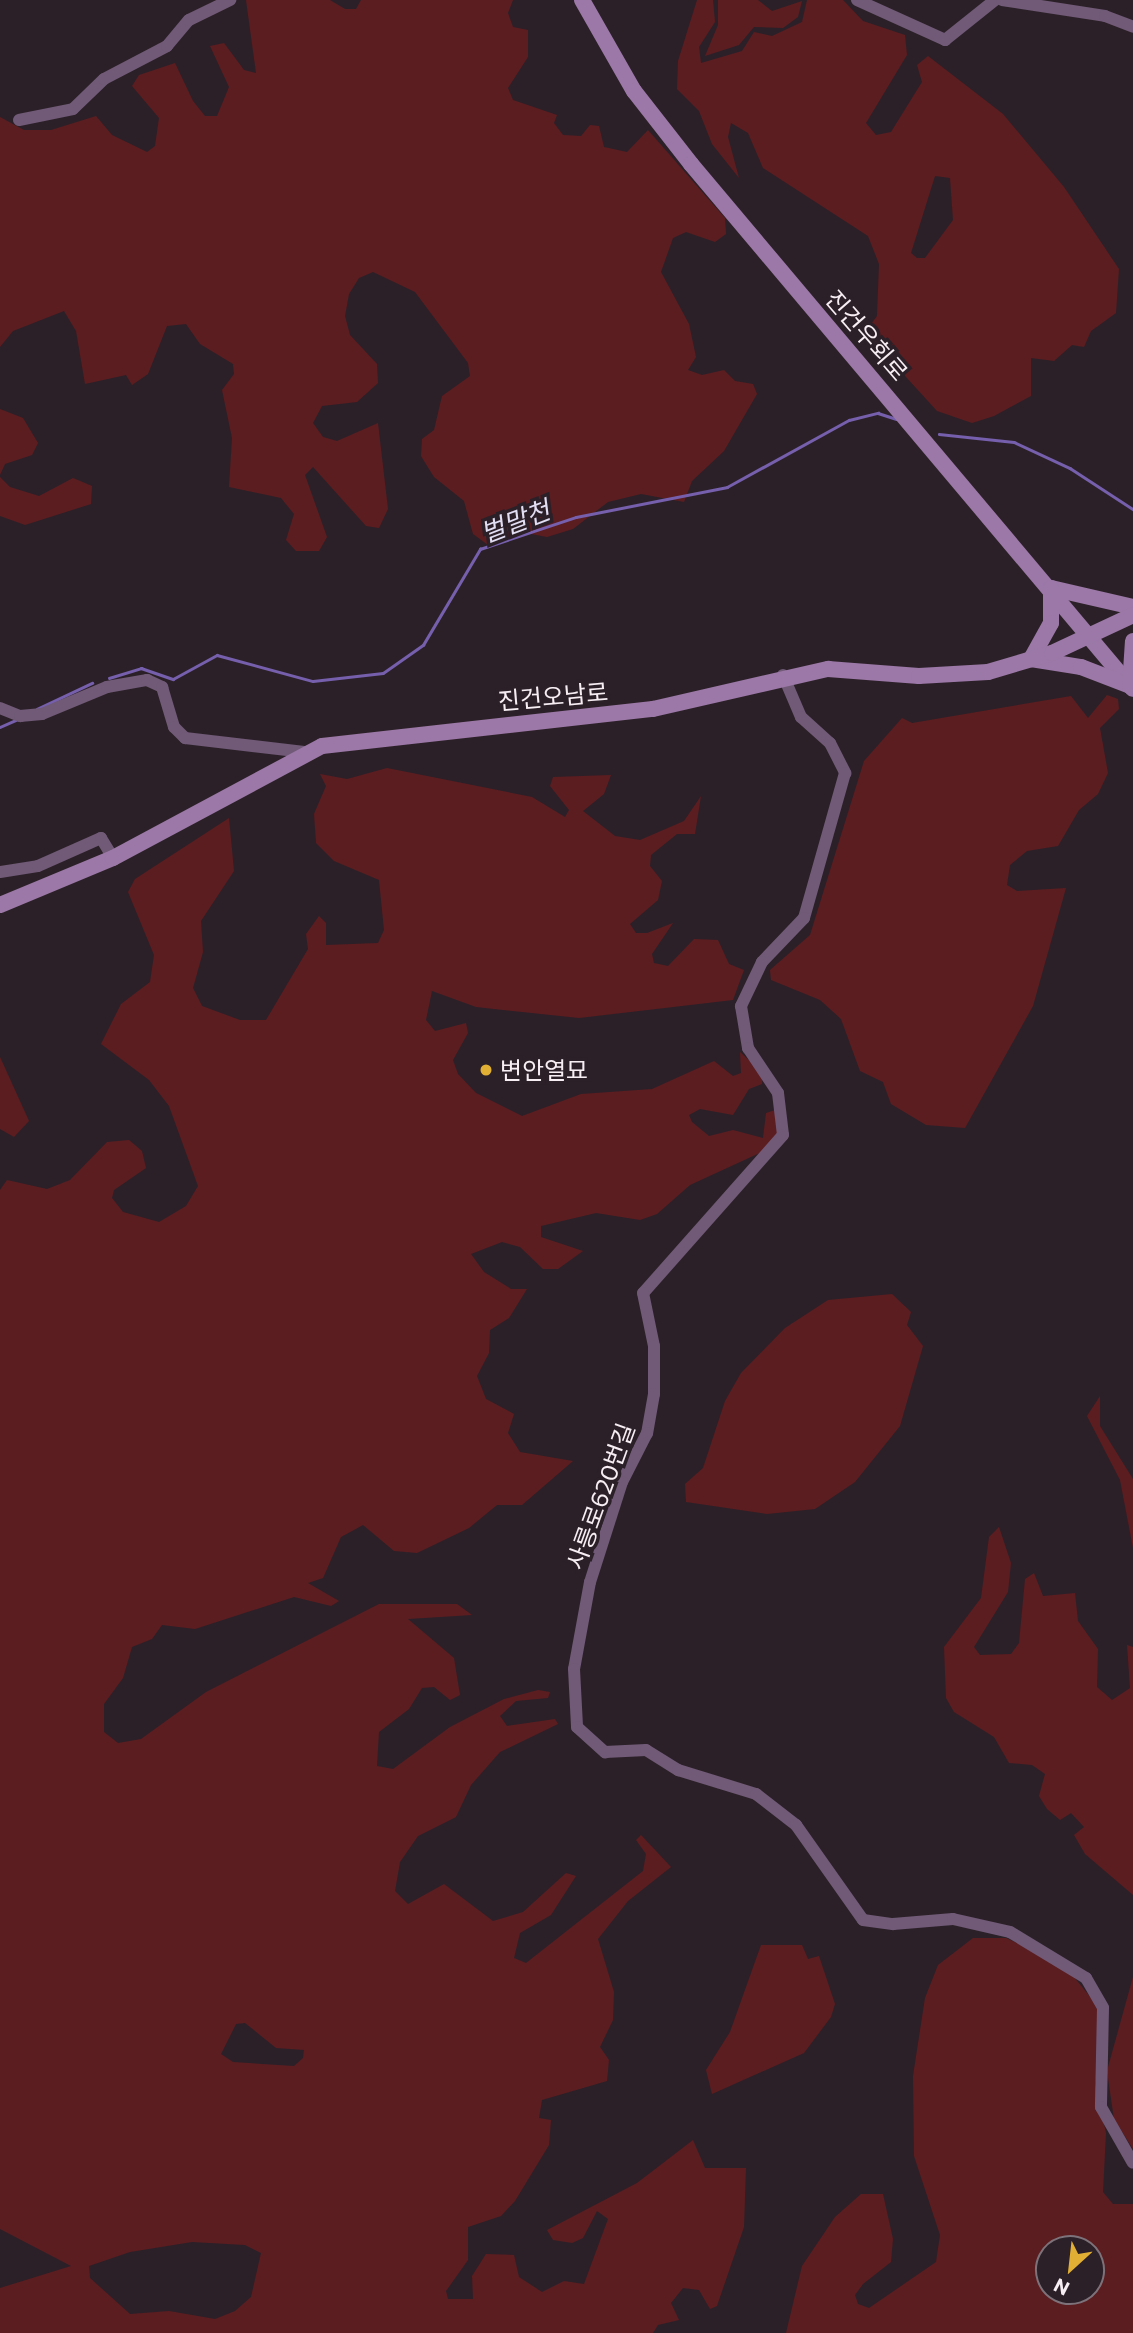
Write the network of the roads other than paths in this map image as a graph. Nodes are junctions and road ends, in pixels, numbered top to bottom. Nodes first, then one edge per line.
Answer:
1 (230, 0) edge
2 (582, 0) edge
3 (857, 0) edge
4 (995, 0) edge
5 (1002, 0) edge
6 (1133, 27) edge
7 (19, 120) dead end
8 (1051, 588) junction
9 (1133, 607) edge
10 (1133, 615) edge
11 (1091, 636) junction
12 (1133, 641) edge
13 (1031, 659) junction
14 (783, 676) junction
15 (1132, 687) edge
16 (0, 708) edge
17 (304, 752) junction
18 (113, 858) junction
19 (0, 872) edge
20 (0, 905) edge
21 (1133, 2163) edge

1 - 7 street
2 - 8 main road, 진건우회로
3 - 4 street
5 - 6 street
8 - 9 main road
8 - 11 main road, 진건우회로
8 - 13 main road
10 - 11 main road, 진건오남로
11 - 13 main road, 진건오남로
11 - 15 main road, 진건우회로
12 - 15 main road
13 - 14 main road, 진건오남로
13 - 15 main road
14 - 17 main road, 진건오남로
14 - 21 street, 사릉로620번길
16 - 17 street
17 - 18 main road, 진건오남로
18 - 19 street
18 - 20 main road, 진건오남로

